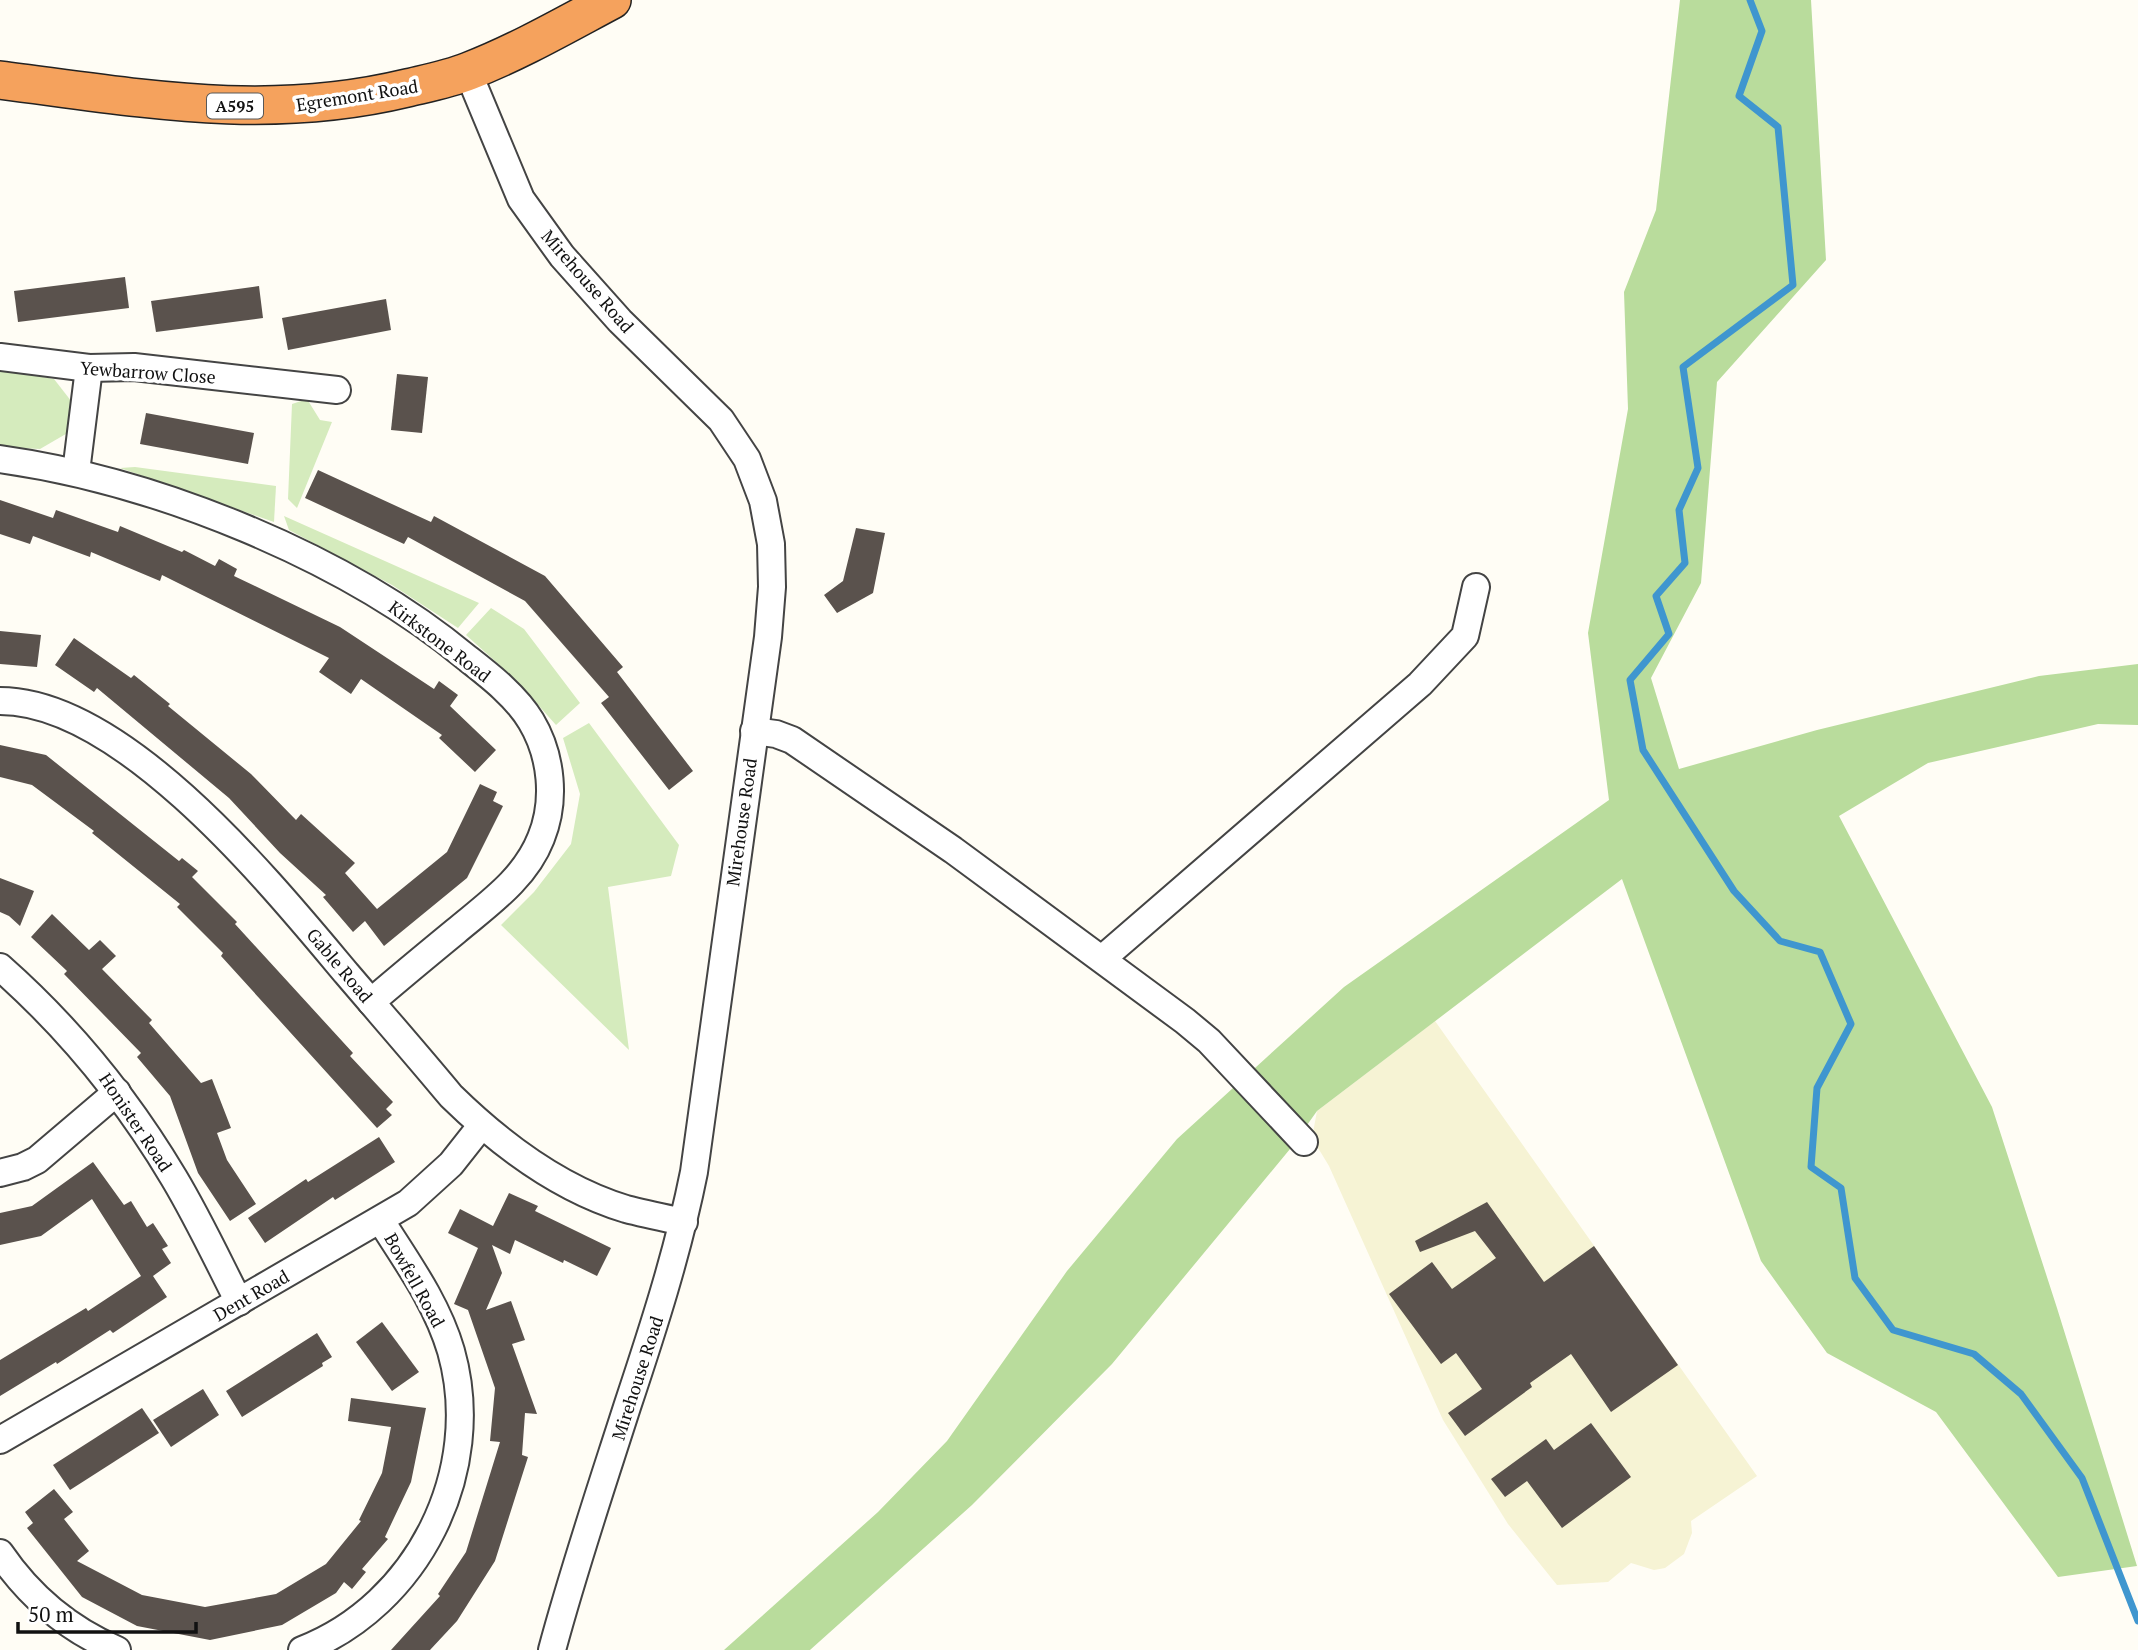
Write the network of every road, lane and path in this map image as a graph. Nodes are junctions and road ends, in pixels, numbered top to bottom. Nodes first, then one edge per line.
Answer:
1 (612, 0) edge
2 (468, 72) junction
3 (0, 80) edge
4 (0, 357) edge
5 (89, 368) junction
6 (337, 390) dead end
7 (0, 459) edge
8 (76, 472) junction
9 (1476, 587) dead end
10 (0, 701) edge
11 (754, 731) junction
12 (1103, 958) junction
13 (3, 976) edge
14 (371, 1002) junction
15 (117, 1092) junction
16 (481, 1126) junction
17 (1304, 1142) dead end
18 (0, 1173) edge
19 (381, 1220) junction
20 (684, 1222) junction
21 (239, 1302) junction
22 (0, 1440) edge
23 (0, 1553) edge
24 (117, 1650) edge
25 (302, 1650) edge
26 (552, 1650) edge

1 - 2 highway, Egremont Road / A595
2 - 3 highway, Egremont Road / A595
2 - 11 street, Mirehouse Road
4 - 5 street, Yewbarrow Close
5 - 6 street, Yewbarrow Close
5 - 8 street
7 - 8 street, Kirkstone Road
8 - 14 street, Kirkstone Road
9 - 12 street
10 - 14 street, Gable Road
11 - 12 street
11 - 20 street, Mirehouse Road
12 - 17 street
13 - 15 street, Honister Road
14 - 16 street, Gable Road
15 - 18 street
15 - 21 street, Honister Road
16 - 19 street, Dent Road
16 - 20 street, Gable Road
19 - 21 street, Dent Road
19 - 25 street, Bowfell Road
20 - 26 street, Mirehouse Road
21 - 22 street, Dent Road
23 - 24 street

